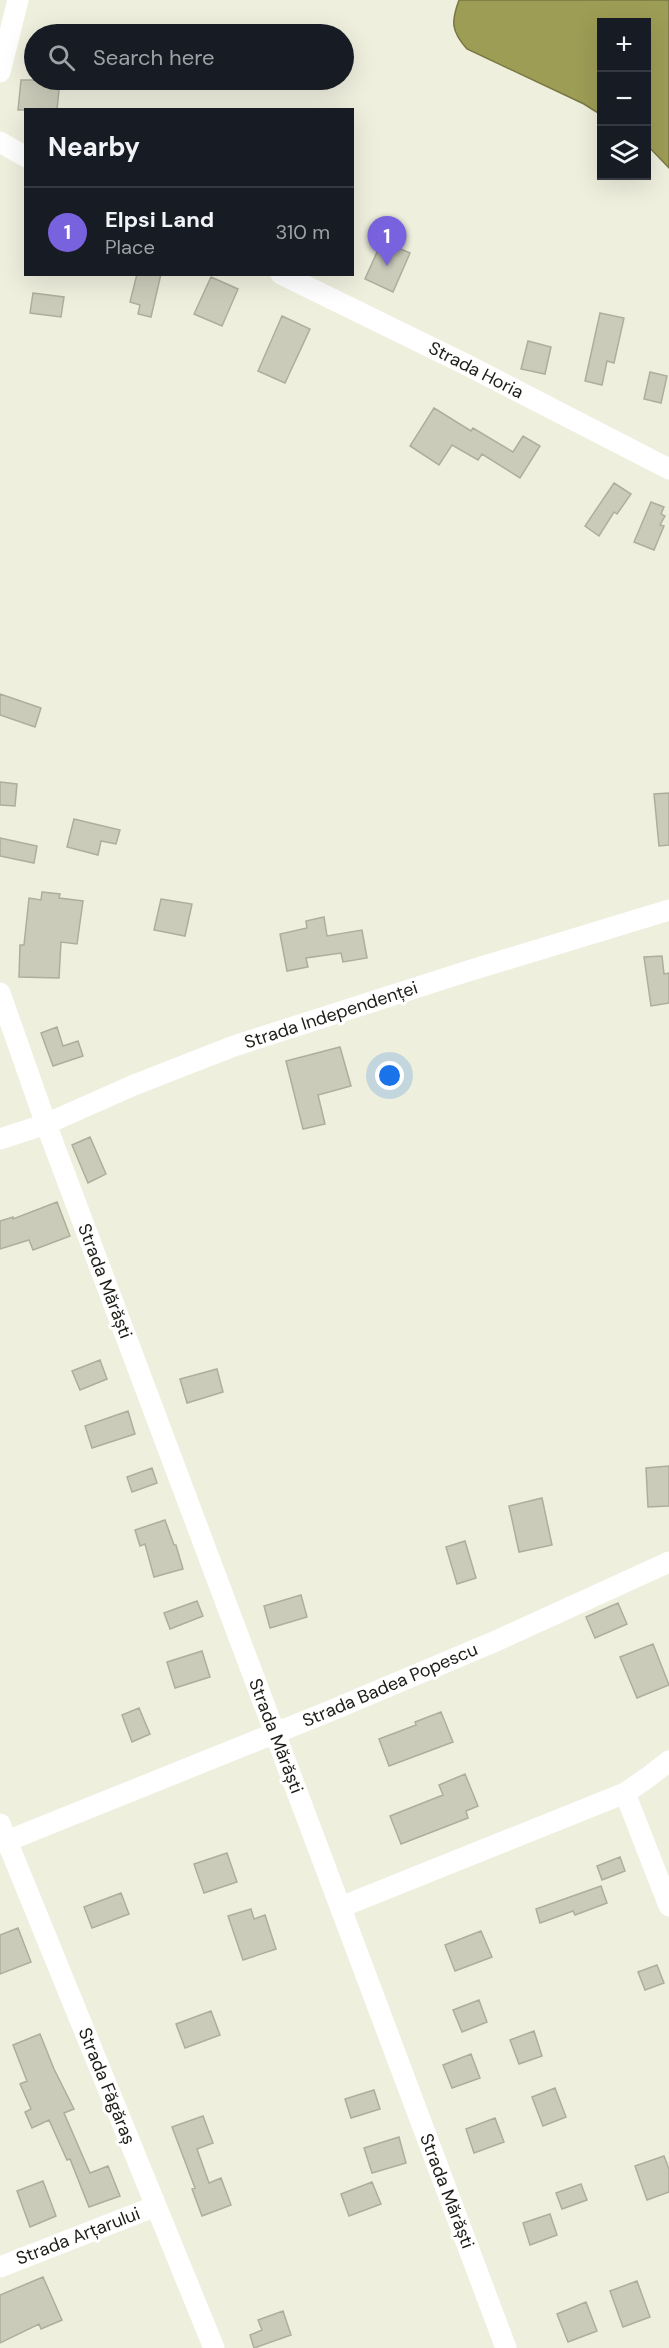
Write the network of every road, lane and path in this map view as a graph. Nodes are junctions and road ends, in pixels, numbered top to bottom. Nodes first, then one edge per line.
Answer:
1 (18, 0) edge
2 (0, 72) edge
3 (0, 142) edge
4 (24, 156) edge
5 (285, 276) edge
6 (669, 469) edge
7 (669, 910) edge
8 (0, 993) edge
9 (46, 1124) junction
10 (0, 1138) edge
11 (669, 1562) edge
12 (275, 1733) junction
13 (669, 1761) edge
14 (625, 1792) junction
15 (4, 1832) edge
16 (669, 1906) edge
17 (341, 1907) junction
18 (156, 2206) junction
19 (0, 2266) edge
20 (214, 2348) edge
21 (506, 2348) edge

1 - 2 street
3 - 4 street
5 - 6 street, Strada Horia
7 - 9 street, Strada Independenței
8 - 9 street, Strada Mărăști
9 - 10 street, Strada Independenței
9 - 12 street, Strada Mărăști
11 - 12 street, Strada Badea Popescu
12 - 15 street, Strada Badea Popescu
12 - 17 street, Strada Mărăști
13 - 14 street
14 - 16 street
14 - 17 street
15 - 18 street, Strada Făgăraș
17 - 21 street, Strada Mărăști
18 - 19 street, Strada Arțarului
18 - 20 street, Strada Făgăraș

